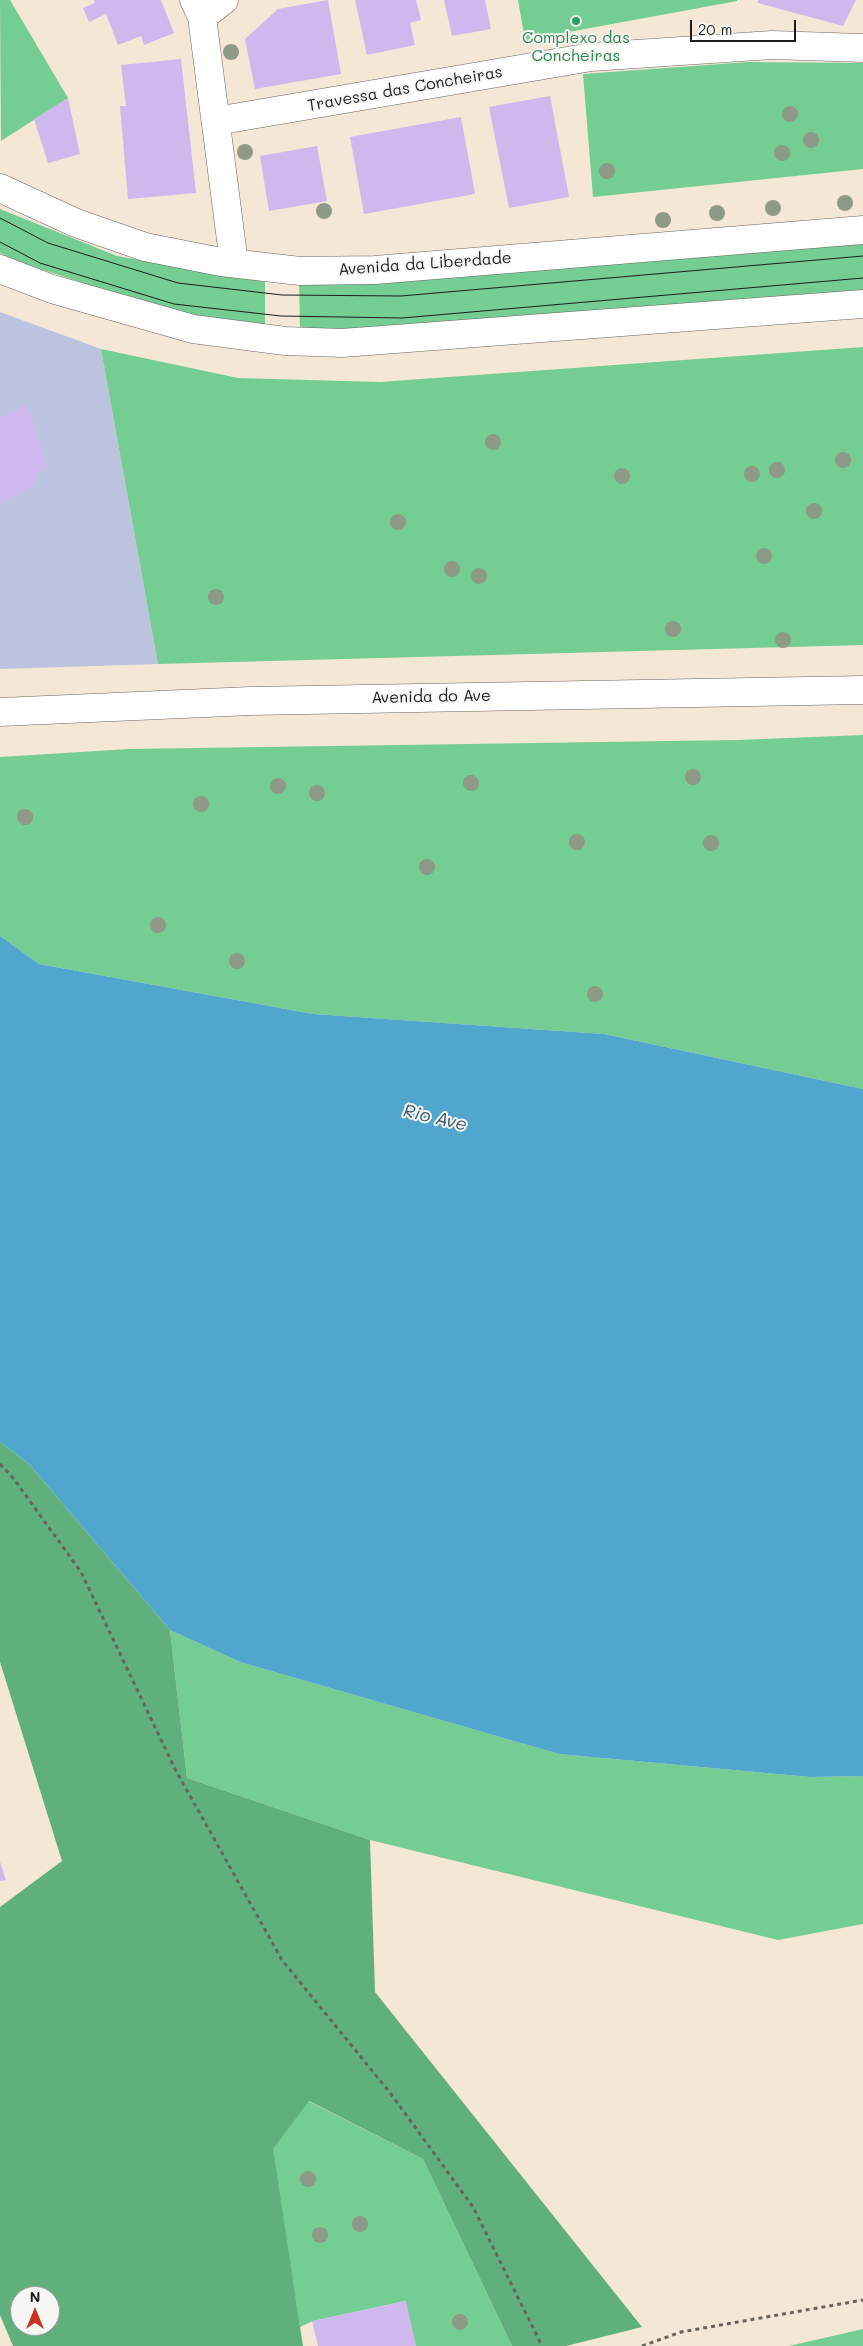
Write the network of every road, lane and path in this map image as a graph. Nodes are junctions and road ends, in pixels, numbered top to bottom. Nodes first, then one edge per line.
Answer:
1 (224, 0) edge
2 (198, 8) edge
3 (863, 48) edge
4 (216, 121) junction
5 (0, 188) edge
6 (863, 230) edge
7 (234, 263) junction
8 (0, 269) edge
9 (863, 304) edge
10 (863, 690) edge
11 (0, 712) edge
12 (0, 1464) edge
13 (863, 2300) edge
14 (542, 2346) edge
15 (642, 2346) edge

1 - 2 street
2 - 4 street
3 - 4 street, Travessa das Concheiras
4 - 7 street
5 - 7 street, Avenida da Liberdade
6 - 7 street, Avenida da Liberdade
8 - 9 street
10 - 11 street, Avenida do Ave
12 - 14 path
13 - 15 path

